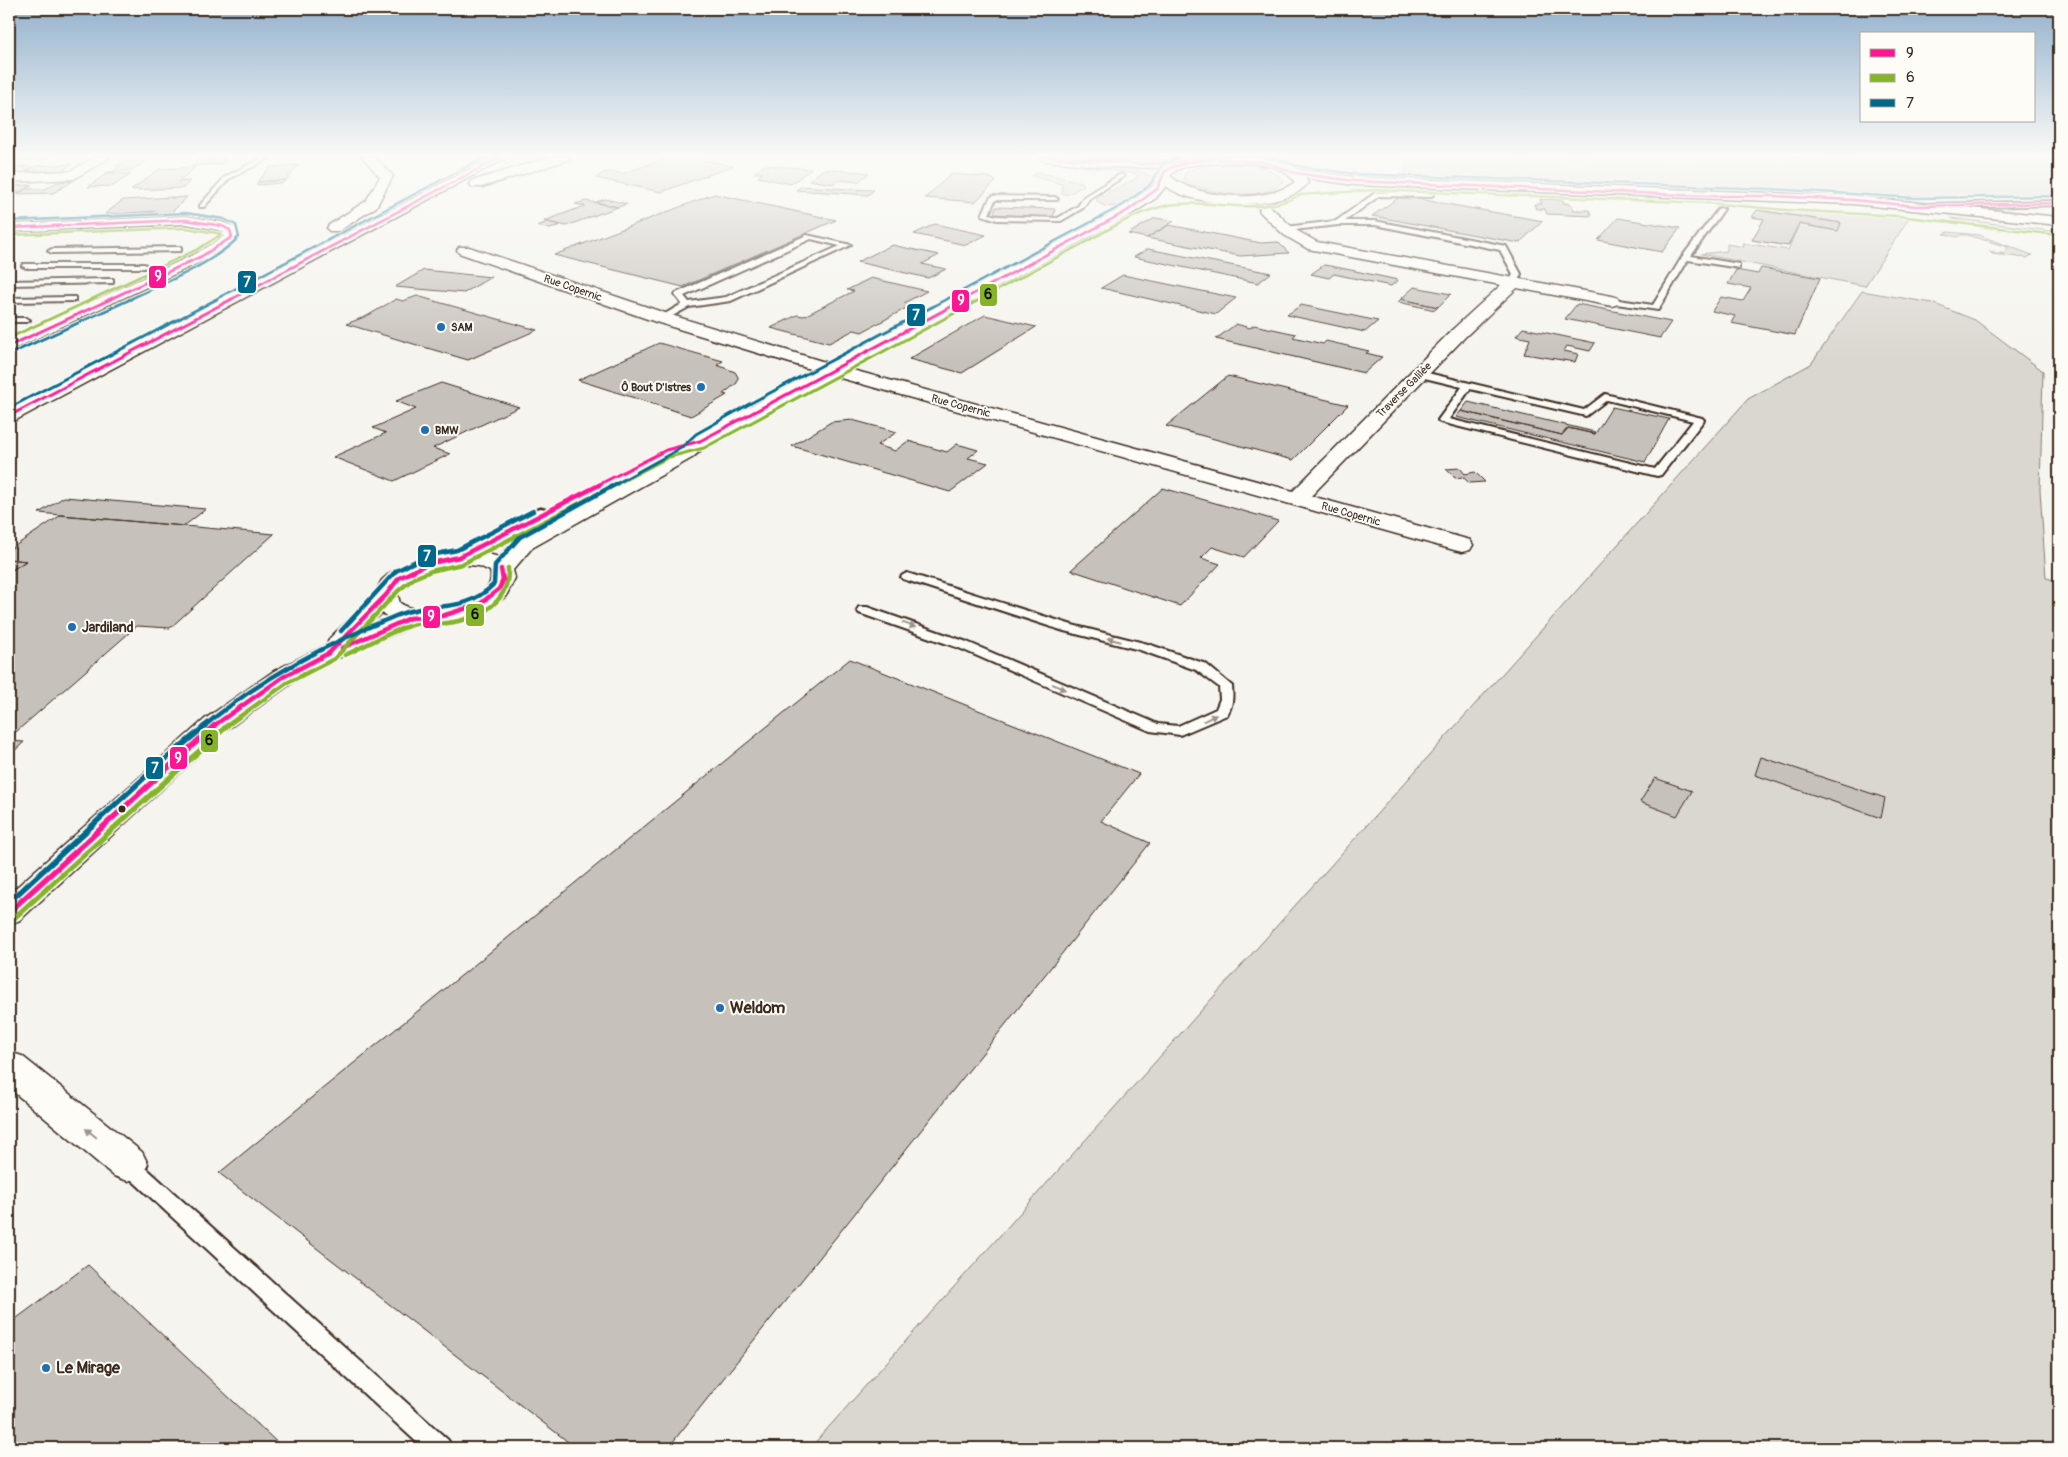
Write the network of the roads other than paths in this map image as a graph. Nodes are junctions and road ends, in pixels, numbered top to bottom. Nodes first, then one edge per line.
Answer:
1 (76, 225) edge
2 (216, 225) edge
3 (339, 225) edge
4 (373, 225) edge
5 (381, 225) edge
6 (1101, 225) edge
7 (1281, 225) edge
8 (1320, 225) edge
9 (1384, 225) edge
10 (1709, 225) edge
11 (2034, 225) edge
12 (9, 228) edge
13 (2059, 228) edge
14 (1285, 229) junction
15 (178, 249) dead end
16 (326, 250) junction
17 (464, 250) dead end
18 (52, 251) dead end
19 (1686, 257) junction
20 (26, 266) dead end
21 (144, 266) dead end
22 (1736, 266) dead end
23 (110, 281) dead end
24 (9, 283) edge
25 (1513, 283) junction
26 (72, 299) dead end
27 (9, 300) edge
28 (1612, 301) joint
29 (687, 306) junction
30 (662, 318) junction
31 (9, 320) edge
32 (26, 320) dead end
33 (9, 346) edge
34 (832, 370) junction
35 (1419, 374) junction
36 (1468, 385) junction
37 (9, 402) edge
38 (9, 416) edge
39 (700, 441) junction
40 (1297, 499) junction
41 (1462, 545) dead end
42 (459, 558) junction
43 (501, 569) junction
44 (907, 577) dead end
45 (386, 595) junction
46 (863, 610) dead end
47 (414, 617) junction
48 (329, 653) junction
49 (9, 912) edge
50 (9, 1067) edge
51 (128, 1164) joint
52 (440, 1448) edge

1 - 12 street
2 - 33 street
3 - 37 street
4 - 16 street
5 - 16 street
6 - 34 street
7 - 14 street
8 - 14 lane
9 - 25 lane
10 - 19 lane
11 - 13 street
14 - 25 street
15 - 18 lane
16 - 38 street
17 - 30 street, Rue Copernic
19 - 22 lane
19 - 28 lane
20 - 21 lane
23 - 24 lane
25 - 28 street
25 - 35 street, Traverse Galilée
26 - 27 lane
29 - 29 lane
29 - 30 lane
30 - 34 street, Rue Copernic
31 - 32 lane
34 - 39 street
34 - 40 street, Rue Copernic
35 - 36 lane
35 - 40 street, Traverse Galilée
36 - 36 lane
39 - 42 street
39 - 43 street
40 - 41 street, Rue Copernic
42 - 43 street
42 - 45 street
43 - 47 street
46 -> 44 lane
45 - 47 street
45 - 48 street
47 - 48 street
48 - 49 street
51 -> 50 street
51 - 52 lane

